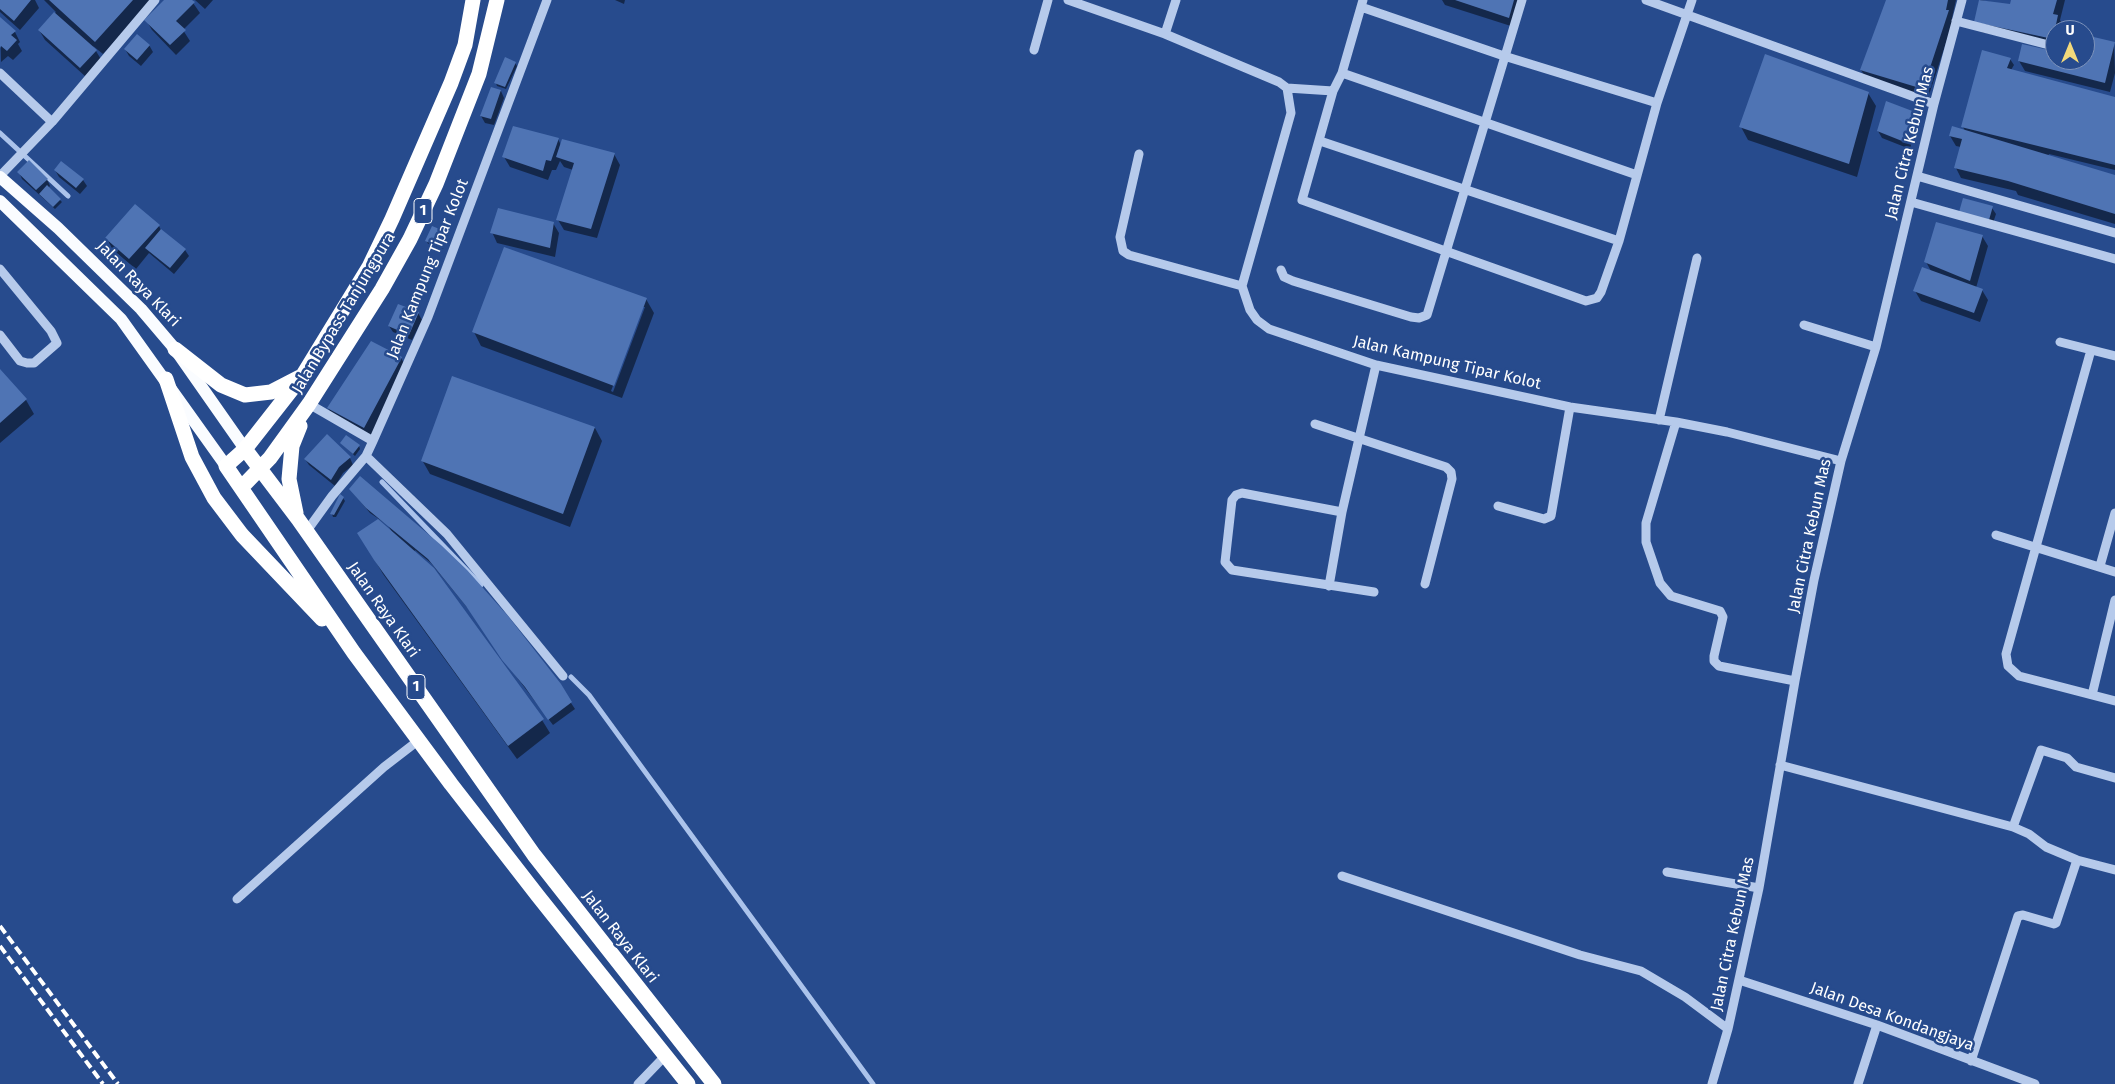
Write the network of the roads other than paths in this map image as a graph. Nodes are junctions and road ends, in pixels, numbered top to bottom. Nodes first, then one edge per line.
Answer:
1 (155, 0) edge
2 (473, 0) edge
3 (497, 0) edge
4 (547, 0) edge
5 (1048, 0) edge
6 (1068, 0) edge
7 (1176, 0) edge
8 (1522, 0) edge
9 (1646, 0) edge
10 (1692, 0) edge
11 (1962, 0) edge
12 (1362, 3) edge
13 (1687, 13) junction
14 (1956, 21) junction
15 (1165, 34) junction
16 (2045, 44) dead end
17 (1034, 50) dead end
18 (1504, 56) junction
19 (0, 73) edge
20 (1342, 73) junction
21 (1288, 88) junction
22 (1333, 91) junction
23 (1657, 103) junction
24 (1934, 104) junction
25 (52, 122) junction
26 (1486, 124) junction
27 (1320, 141) junction
28 (1139, 154) dead end
29 (1637, 175) junction
30 (0, 176) edge
31 (1917, 176) junction
32 (1466, 189) junction
33 (0, 201) edge
34 (1911, 202) junction
35 (2115, 233) edge
36 (1619, 241) junction
37 (1446, 251) junction
38 (1696, 258) dead end
39 (2115, 259) edge
40 (0, 269) edge
41 (1281, 270) dead end
42 (1242, 286) junction
43 (1804, 325) dead end
44 (0, 335) edge
45 (2060, 342) dead end
46 (1876, 348) junction
47 (175, 349) junction
48 (2091, 350) junction
49 (2115, 356) edge
50 (1376, 365) junction
51 (303, 375) junction
52 (166, 379) junction
53 (309, 404) junction
54 (1570, 407) junction
55 (1660, 420) junction
56 (1676, 422) junction
57 (1315, 424) dead end
58 (1359, 438) junction
59 (373, 442) junction
60 (244, 450) junction
61 (366, 456) junction
62 (1841, 460) junction
63 (226, 466) junction
64 (260, 470) junction
65 (242, 487) junction
66 (1498, 506) dead end
67 (1342, 512) junction
68 (2115, 513) edge
69 (302, 526) junction
70 (1996, 535) dead end
71 (2034, 548) junction
72 (2100, 566) junction
73 (2115, 572) edge
74 (1426, 584) dead end
75 (1329, 586) junction
76 (1374, 592) dead end
77 (2115, 600) edge
78 (354, 653) junction
79 (563, 676) dead end
80 (1795, 681) junction
81 (2092, 695) junction
82 (2115, 701) edge
83 (419, 740) junction
84 (1780, 764) junction
85 (2115, 778) edge
86 (2014, 827) junction
87 (2077, 860) junction
88 (2115, 870) edge
89 (1668, 872) dead end
90 (1342, 876) dead end
91 (1759, 888) junction
92 (237, 899) dead end
93 (1739, 980) junction
94 (1877, 1025) junction
95 (1728, 1029) junction
96 (665, 1056) junction
97 (1971, 1060) junction
98 (638, 1084) edge
99 (688, 1084) edge
100 (714, 1084) edge
101 (1712, 1084) edge
102 (1858, 1084) edge
103 (2035, 1084) edge

1 - 25 street
2 - 51 highway, Jalan Bypass Tanjungpura / 1
3 - 53 highway, Jalan Bypass Tanjungpura / 1
4 - 59 street, Jalan Kampung Tipar Kolot
5 - 17 street
6 - 15 street
7 - 15 street
8 - 18 street
9 - 13 street
10 - 13 street
11 - 14 street, Jalan Citra Kebun Mas
12 - 18 street
12 - 20 street
13 - 23 street
13 - 24 street
14 - 16 street
14 - 24 street, Jalan Citra Kebun Mas
15 - 21 street
18 - 23 street
18 - 26 street
19 - 25 street
20 - 22 street
20 - 26 street
21 - 22 street
21 - 42 street
22 - 27 street
23 - 29 street
24 - 31 street, Jalan Citra Kebun Mas
25 - 30 street
26 - 29 street
26 - 32 street
27 - 32 street
27 - 37 street
28 - 42 street
29 - 36 street
30 - 47 main road, Jalan Raya Klari / 1
31 - 34 street, Jalan Citra Kebun Mas
31 - 35 street
32 - 36 street
32 - 37 street
33 - 52 main road, 1
34 - 39 street
34 - 46 street, Jalan Citra Kebun Mas
36 - 37 street
37 - 41 street
38 - 55 street
40 - 44 street
42 - 50 street, Jalan Kampung Tipar Kolot
43 - 46 street
45 - 48 street
46 - 62 street, Jalan Citra Kebun Mas
47 - 51 highway
47 - 60 main road, Jalan Raya Klari / 1
48 - 49 street
48 - 71 street
50 - 54 street, Jalan Kampung Tipar Kolot
50 - 58 street
51 - 60 highway, Jalan Bypass Tanjungpura / 1
52 - 63 main road, 1
52 - 78 highway
53 - 59 street
53 - 64 highway, Jalan Bypass Tanjungpura / 1
53 - 69 highway
54 - 55 street, Jalan Kampung Tipar Kolot
54 - 66 street
55 - 56 street, Jalan Kampung Tipar Kolot
56 - 62 street, Jalan Kampung Tipar Kolot
56 - 80 street
57 - 58 street
58 - 67 street
58 - 74 street
59 - 61 street, Jalan Kampung Tipar Kolot
60 - 63 highway, Jalan Bypass Tanjungpura / 1
60 - 64 highway, Jalan Raya Klari / 1
61 - 69 street, Jalan Kampung Tipar Kolot
61 - 79 street
62 - 80 street, Jalan Citra Kebun Mas
63 - 65 highway, 1
64 - 65 highway, Jalan Bypass Tanjungpura / 1
64 - 69 highway, Jalan Raya Klari / 1
65 - 78 highway, 1
67 - 75 street
67 - 75 street
68 - 72 street
69 - 100 highway, Jalan Raya Klari / 1
70 - 71 street
71 - 72 street
71 - 81 street
72 - 73 street
75 - 76 street
77 - 81 street
78 - 83 highway, 1
80 - 84 street, Jalan Citra Kebun Mas
81 - 82 street
83 - 92 street
83 - 96 highway, 1
84 - 86 street
84 - 91 street, Jalan Citra Kebun Mas
85 - 86 street
86 - 87 street
87 - 88 street
87 - 97 street
89 - 91 street
90 - 95 street
91 - 93 street, Jalan Citra Kebun Mas
93 - 94 street, Jalan Desa Kondangjaya
93 - 95 street, Jalan Citra Kebun Mas
94 - 97 street, Jalan Desa Kondangjaya
94 - 102 street
95 - 101 street, Jalan Citra Kebun Mas
96 - 98 street
96 - 99 highway, 1
97 - 103 street, Jalan Desa Kondangjaya

